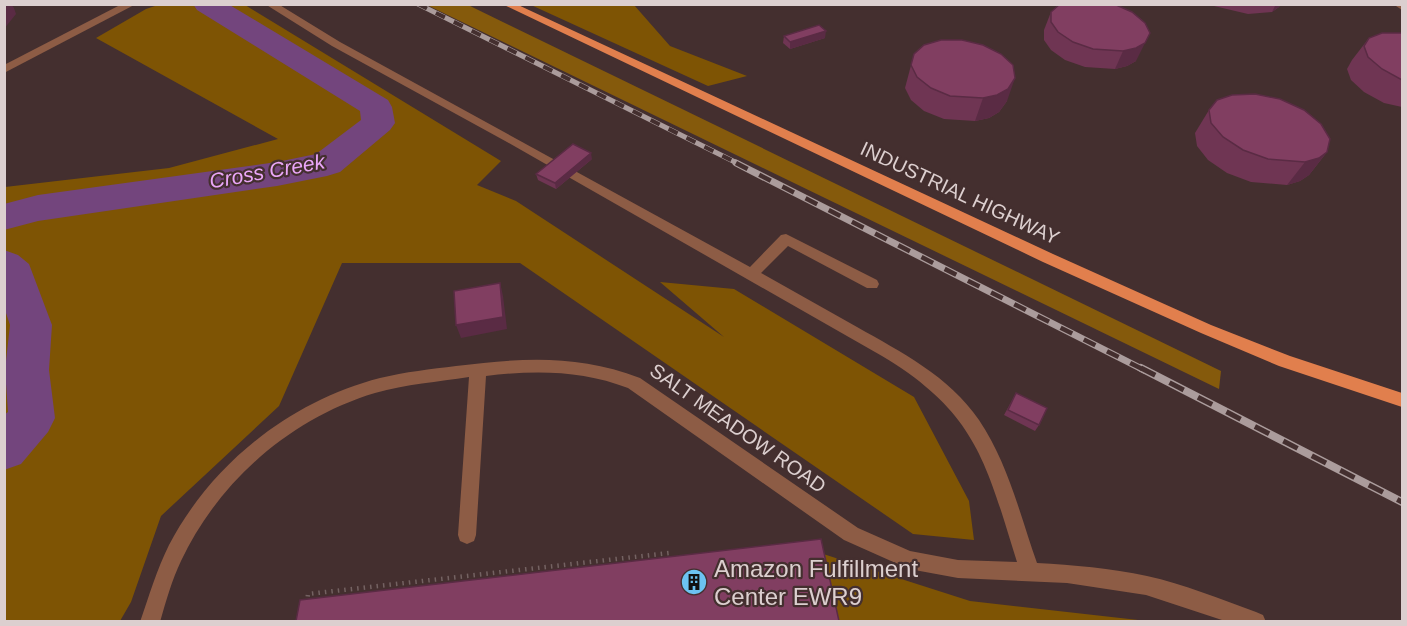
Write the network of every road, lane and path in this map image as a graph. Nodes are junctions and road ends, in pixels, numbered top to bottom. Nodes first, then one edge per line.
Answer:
1 (131, 4) edge
2 (270, 4) edge
3 (507, 4) edge
4 (1398, 4) edge
5 (1402, 7) edge
6 (4, 70) edge
7 (751, 274) junction
8 (872, 284) dead end
9 (478, 370) junction
10 (1402, 400) edge
11 (467, 535) dead end
12 (669, 553) dead end
13 (1030, 572) junction
14 (305, 612) edge
15 (150, 621) edge
16 (1256, 621) edge

1 - 6 street
2 - 7 street
3 - 10 main road, INDUSTRIAL HIGHWAY
4 - 5 street
7 - 8 street
7 - 13 street
9 - 11 street
9 - 13 street, SALT MEADOW ROAD
9 - 15 street, SALT MEADOW ROAD
12 - 14 path
13 - 16 street, SALT MEADOW ROAD

